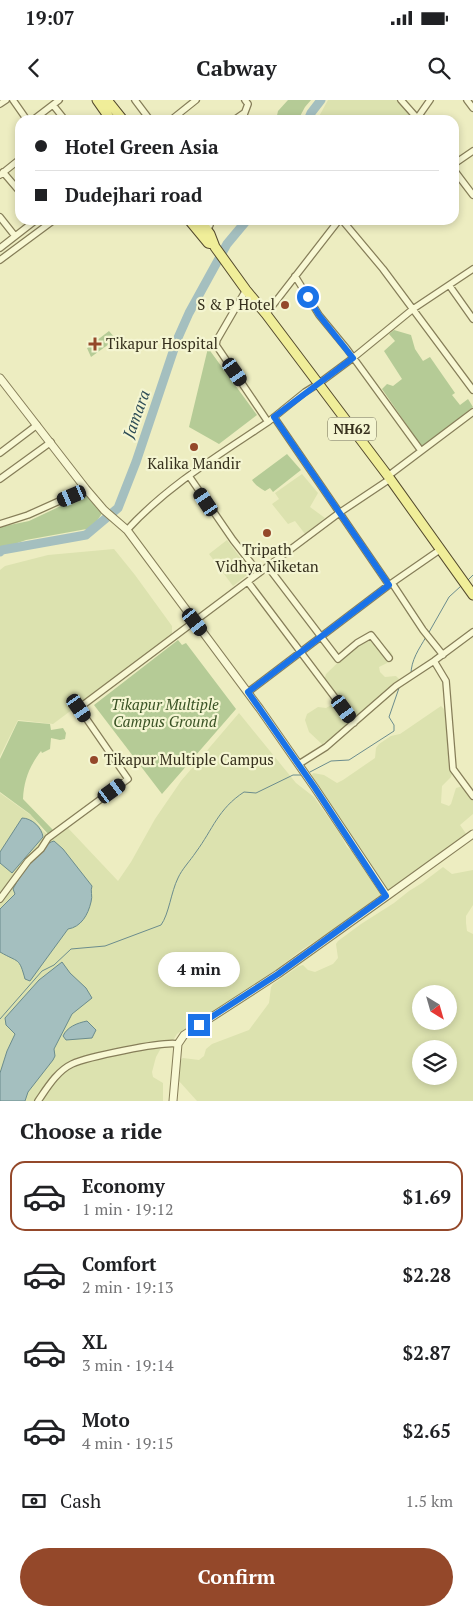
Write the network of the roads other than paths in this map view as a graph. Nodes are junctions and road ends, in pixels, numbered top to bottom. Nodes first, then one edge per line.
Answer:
1 (6, 100) edge
2 (13, 100) edge
3 (59, 100) edge
4 (96, 100) edge
5 (107, 100) edge
6 (135, 100) edge
7 (196, 100) edge
8 (245, 100) edge
9 (401, 100) edge
10 (430, 100) edge
11 (467, 100) edge
12 (0, 104) edge
13 (53, 105) junction
14 (473, 108) edge
15 (245, 112) junction
16 (24, 115) edge
17 (40, 115) edge
18 (60, 115) edge
19 (108, 115) edge
20 (119, 115) edge
21 (146, 115) edge
22 (177, 115) edge
23 (241, 115) edge
24 (244, 115) edge
25 (413, 115) edge
26 (419, 115) edge
27 (473, 151) edge
28 (459, 161) edge
29 (15, 163) edge
30 (2, 174) edge
31 (459, 177) edge
32 (15, 187) edge
33 (473, 195) edge
34 (0, 218) edge
35 (29, 225) edge
36 (47, 225) edge
37 (193, 225) edge
38 (207, 225) edge
39 (337, 225) edge
40 (346, 225) edge
41 (15, 236) junction
42 (214, 245) junction
43 (0, 248) edge
44 (0, 260) edge
45 (473, 269) edge
46 (294, 276) junction
47 (448, 285) junction
48 (246, 290) junction
49 (412, 309) junction
50 (266, 314) junction
51 (473, 319) edge
52 (353, 358) junction
53 (0, 378) edge
54 (318, 384) junction
55 (473, 390) edge
56 (473, 412) edge
57 (274, 417) junction
58 (268, 422) junction
59 (38, 425) junction
60 (51, 442) junction
61 (419, 448) dead end
62 (0, 453) edge
63 (189, 476) junction
64 (389, 477) junction
65 (0, 479) edge
66 (86, 490) junction
67 (340, 513) junction
68 (0, 524) edge
69 (127, 530) junction
70 (441, 549) junction
71 (268, 567) junction
72 (259, 573) junction
73 (248, 582) junction
74 (391, 584) junction
75 (469, 589) edge
76 (195, 622) junction
77 (473, 632) edge
78 (322, 636) junction
79 (302, 651) junction
80 (443, 655) junction
81 (389, 658) dead end
82 (434, 661) junction
83 (248, 692) junction
84 (354, 723) junction
85 (299, 764) junction
86 (473, 796) edge
87 (473, 834) edge
88 (386, 896) junction
89 (0, 899) edge
90 (178, 1044) junction
91 (38, 1101) edge
92 (173, 1101) edge

1 - 12 street
2 - 16 street
3 - 13 street
4 - 19 main road
5 - 20 main road
6 - 21 street
7 - 22 street
8 - 15 street
9 - 25 street
10 - 26 street
11 - 14 street
13 - 17 street
13 - 18 street
15 - 23 street
15 - 24 street
27 - 28 street
29 - 30 street
30 - 32 street
31 - 33 street
34 - 41 street
35 - 41 street
36 - 44 street
37 - 42 main road, NH62
38 - 42 main road, NH62
39 - 46 street
40 - 49 street
41 - 43 street
42 - 48 main road, NH62
45 - 47 street
46 - 50 street
46 - 52 street
47 - 49 street
47 - 51 street
48 - 50 main road, NH62
48 - 58 street
49 - 52 street
49 - 55 street
50 - 54 main road, NH62
52 - 54 street
52 - 61 street
53 - 59 street
54 - 57 street
54 - 64 main road, NH62
56 - 64 street
57 - 58 street
57 - 67 street
58 - 63 street
59 - 60 street
59 - 62 street
60 - 65 street
60 - 66 street
63 - 69 street
63 - 72 street
64 - 67 street
64 - 70 main road, NH62
66 - 68 street
66 - 69 street
67 - 71 street
67 - 74 street
69 - 76 street
70 - 74 street
70 - 75 main road, NH62
71 - 72 street
71 - 78 street
72 - 73 street
73 - 76 street
73 - 79 street
74 - 78 street
74 - 80 street
76 - 83 street
76 - 89 street
77 - 80 street
78 - 79 street
78 - 81 street
79 - 83 street
79 - 84 street
80 - 82 street
82 - 84 street
82 - 86 street
83 - 85 street
84 - 85 street
85 - 88 street
87 - 88 street
88 - 90 street
90 - 91 street
90 - 92 street

